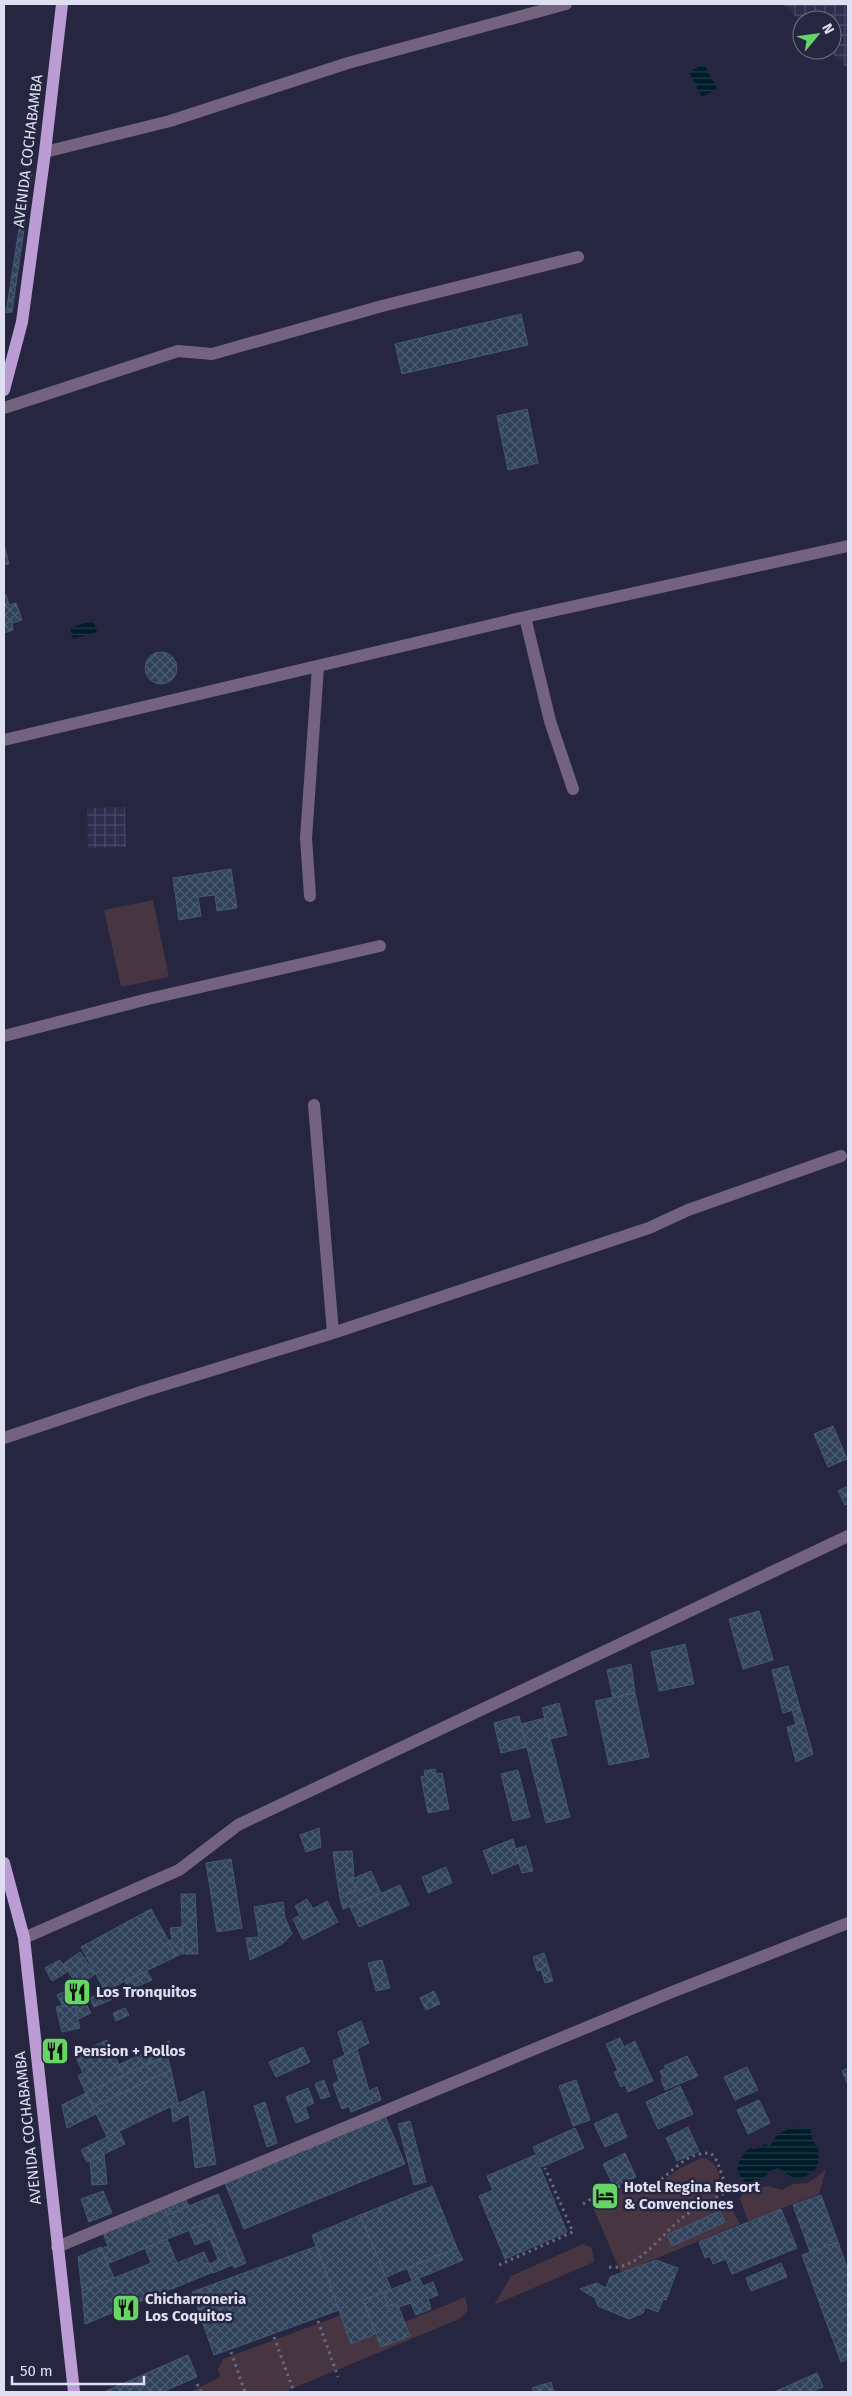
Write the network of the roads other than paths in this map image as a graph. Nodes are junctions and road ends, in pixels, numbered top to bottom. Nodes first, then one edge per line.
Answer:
1 (62, 4) edge
2 (566, 4) edge
3 (45, 152) junction
4 (578, 257) dead end
5 (4, 390) edge
6 (4, 408) edge
7 (848, 546) edge
8 (525, 617) junction
9 (318, 667) junction
10 (4, 740) edge
11 (573, 789) dead end
12 (310, 896) dead end
13 (380, 946) dead end
14 (4, 1036) edge
15 (314, 1105) dead end
16 (841, 1156) dead end
17 (333, 1333) junction
18 (4, 1438) edge
19 (848, 1536) edge
20 (4, 1863) edge
21 (848, 1923) edge
22 (24, 1938) junction
23 (57, 2247) junction
24 (74, 2392) edge

1 - 3 main road, AVENIDA COCHABAMBA
2 - 3 street
3 - 5 main road, AVENIDA COCHABAMBA
4 - 6 street
7 - 8 street
8 - 9 street
8 - 11 street
9 - 10 street
9 - 12 street
13 - 14 street
15 - 17 street
16 - 17 street
17 - 18 street
19 - 22 street
20 - 22 main road, AVENIDA COCHABAMBA
21 - 23 street
22 - 23 main road, AVENIDA COCHABAMBA
23 - 24 main road, AVENIDA COCHABAMBA

